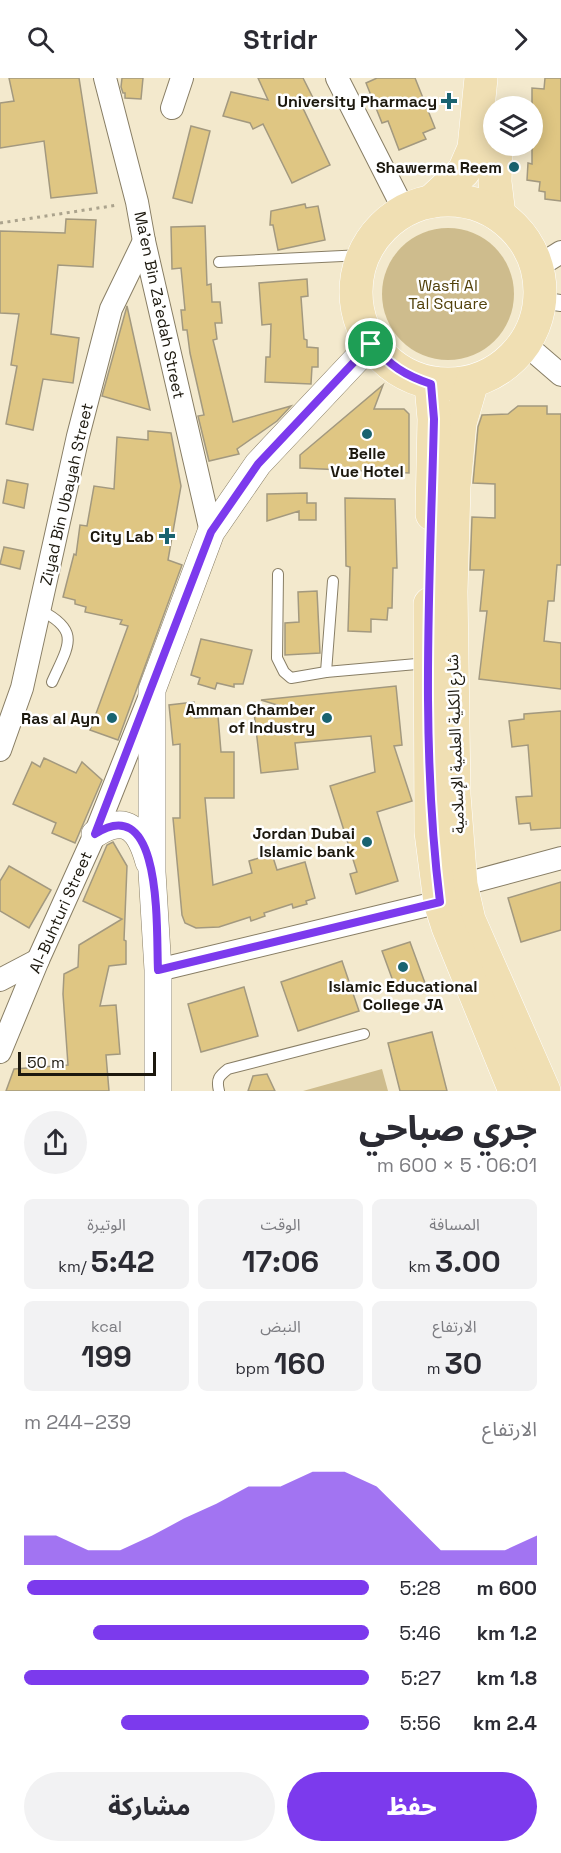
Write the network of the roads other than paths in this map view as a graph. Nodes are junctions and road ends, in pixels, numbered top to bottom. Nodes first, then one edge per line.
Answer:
1 (105, 78) edge
2 (182, 78) edge
3 (337, 78) edge
4 (481, 78) edge
5 (504, 78) edge
6 (502, 96) edge
7 (172, 108) dead end
8 (496, 156) edge
9 (418, 205) junction
10 (500, 215) junction
11 (144, 242) junction
12 (363, 255) junction
13 (549, 259) edge
14 (219, 262) dead end
15 (551, 302) edge
16 (371, 344) junction
17 (525, 344) junction
18 (561, 375) edge
19 (472, 382) junction
20 (431, 384) junction
21 (211, 532) junction
22 (278, 574) dead end
23 (333, 581) dead end
24 (40, 610) junction
25 (429, 663) junction
26 (326, 672) junction
27 (52, 682) dead end
28 (152, 690) junction
29 (0, 750) edge
30 (95, 834) junction
31 (561, 858) edge
32 (152, 872) junction
33 (450, 894) junction
34 (38, 960) junction
35 (158, 970) junction
36 (0, 980) edge
37 (364, 1034) dead end
38 (0, 1052) edge
39 (158, 1091) edge
40 (219, 1091) edge
41 (515, 1091) edge
42 (544, 1091) edge

1 - 11 street, Ma'en Bin Za'edah Street
2 - 7 street
3 - 9 street
4 - 9 main road
5 - 6 main road
8 - 10 main road
9 - 10 main road
9 - 12 main road
10 - 13 main road
11 - 21 street, Ma'en Bin Za'edah Street
11 - 24 street, Ziyad Bin Ubayah Street
12 - 14 lane
12 - 16 main road
13 - 15 main road
15 - 17 main road
16 - 20 main road
16 - 21 street, Al-Buhturi Street
17 - 18 street
17 - 19 main road
19 - 20 main road
19 - 33 main road, شارع الكلية العلمية الإسلامية
20 - 25 main road, شارع الكلية العلمية الإسلامية
21 - 28 street, Al-Buhturi Street
22 - 26 lane
23 - 26 lane
24 - 27 lane
24 - 29 street, Ziyad Bin Ubayah Street
25 - 26 lane
25 - 33 main road, شارع الكلية العلمية الإسلامية
28 - 30 street, Al-Buhturi Street
28 - 32 street
30 - 32 street
30 - 34 street, Al-Buhturi Street
31 - 33 street
32 - 35 street
33 - 35 street
33 - 41 main road, شارع الكلية العلمية الإسلامية
33 - 42 main road, شارع الكلية العلمية الإسلامية
34 - 36 street
34 - 38 street, Al-Buhturi Street
35 - 39 street
37 - 40 lane

